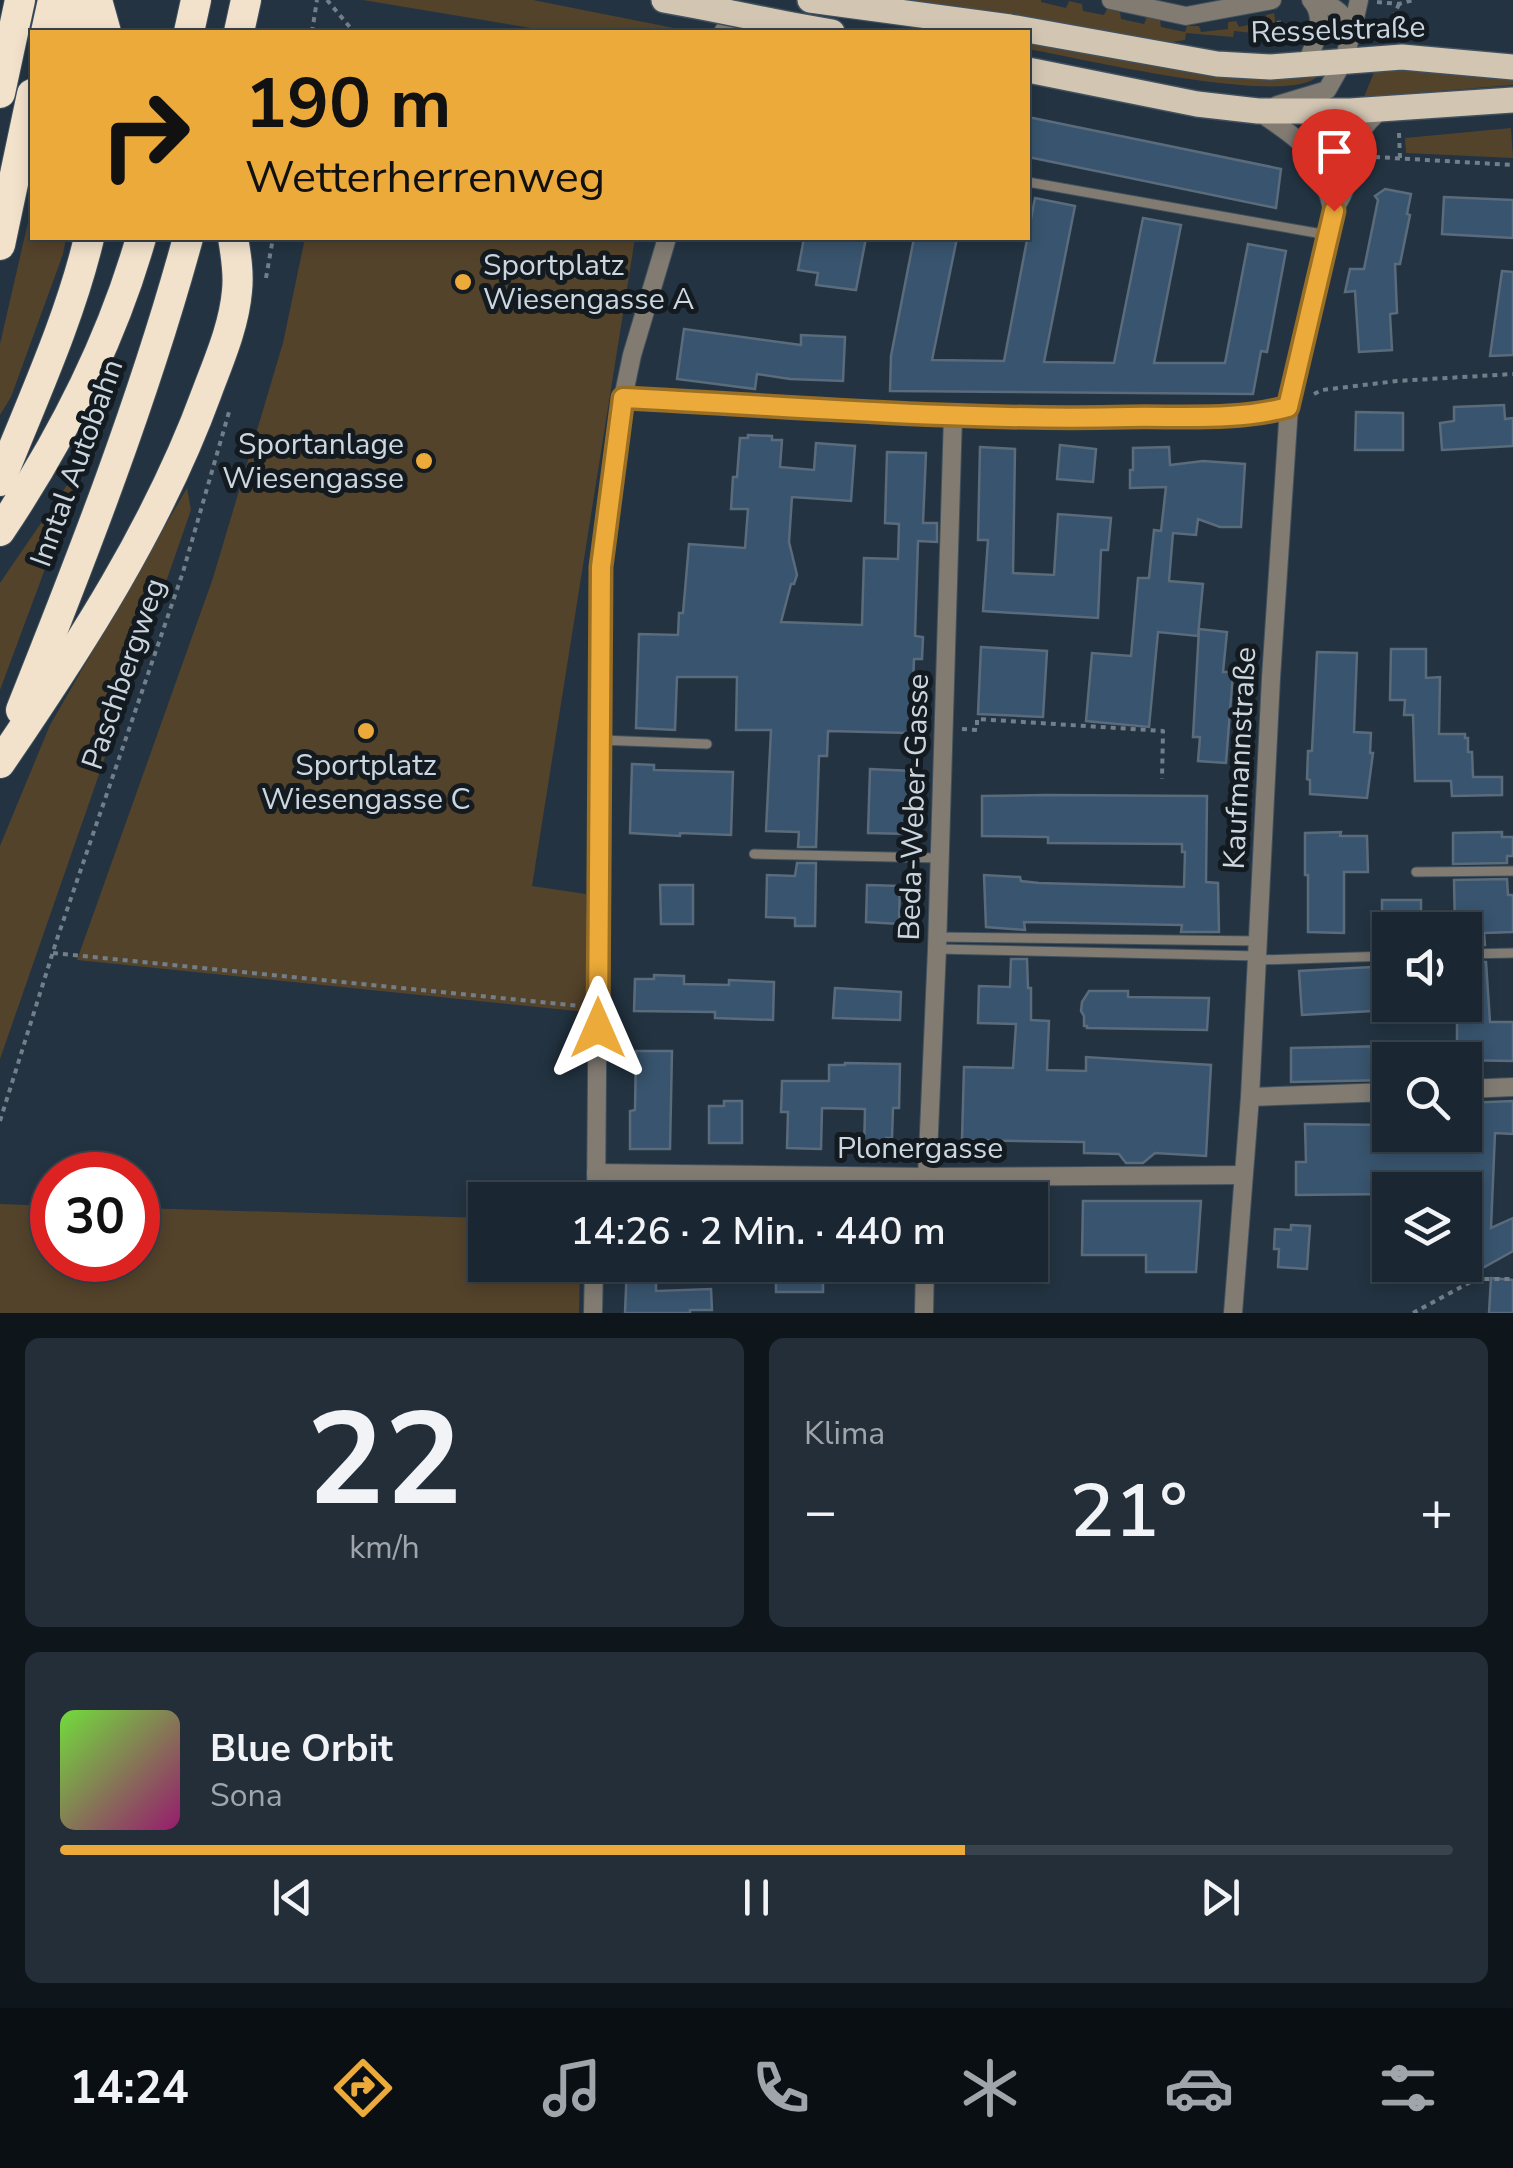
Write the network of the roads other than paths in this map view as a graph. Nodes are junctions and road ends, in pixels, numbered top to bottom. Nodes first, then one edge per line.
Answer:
1 (20, 0) edge
2 (54, 0) edge
3 (69, 0) edge
4 (97, 0) edge
5 (196, 0) edge
6 (246, 0) edge
7 (664, 0) edge
8 (733, 0) edge
9 (810, 0) edge
10 (1111, 0) edge
11 (1314, 0) edge
12 (1361, 0) edge
13 (1275, 6) edge
14 (46, 30) edge
15 (77, 30) edge
16 (105, 30) edge
17 (189, 30) edge
18 (239, 30) edge
19 (724, 30) edge
20 (821, 30) edge
21 (1022, 30) edge
22 (1030, 31) edge
23 (1352, 31) junction
24 (1344, 60) junction
25 (1306, 65) junction
26 (1513, 67) edge
27 (1030, 70) edge
28 (2, 84) edge
29 (1513, 100) edge
30 (30, 103) edge
31 (1385, 108) junction
32 (1258, 111) junction
33 (1030, 182) edge
34 (1334, 211) junction
35 (1328, 235) junction
36 (88, 240) edge
37 (140, 240) edge
38 (187, 240) edge
39 (233, 240) edge
40 (666, 240) edge
41 (0, 245) edge
42 (623, 398) junction
43 (1288, 407) junction
44 (953, 416) junction
45 (0, 480) edge
46 (0, 531) edge
47 (599, 740) junction
48 (707, 744) dead end
49 (0, 764) edge
50 (754, 854) dead end
51 (940, 858) junction
52 (1513, 871) edge
53 (1416, 872) dead end
54 (937, 943) junction
55 (1259, 952) junction
56 (1482, 954) edge
57 (1513, 954) edge
58 (1372, 955) edge
59 (1513, 1087) edge
60 (1482, 1088) edge
61 (1372, 1093) edge
62 (1250, 1097) junction
63 (596, 1172) junction
64 (927, 1176) junction
65 (1243, 1176) junction
66 (596, 1182) edge
67 (927, 1182) edge
68 (594, 1282) edge
69 (925, 1282) edge
70 (593, 1313) edge
71 (924, 1313) edge
72 (1233, 1313) edge

1 - 28 highway
2 - 14 highway
3 - 15 highway
4 - 16 highway
5 - 17 highway
6 - 18 highway
7 - 20 main road, bridge
8 - 19 lane
9 - 21 main road, Resselstraße
10 - 13 street
11 - 23 street
11 - 25 street
12 - 23 street
22 - 25 main road, Resselstraße
23 - 24 street
24 - 25 main road, Resselstraße
24 - 26 main road, Resselstraße
24 - 32 street
27 - 32 main road
29 - 31 main road
30 - 41 highway
31 - 32 main road
31 - 34 street, Kaufmannstraße
32 - 34 street
33 - 35 lane
34 - 35 street, Kaufmannstraße
35 - 43 street, Kaufmannstraße
36 - 45 highway
37 - 46 highway, Inntal Autobahn
38 - 49 highway, Inntal Autobahn
39 - 49 highway
40 - 42 street
42 - 44 street
42 - 47 street
43 - 44 street
43 - 55 street, Kaufmannstraße
44 - 51 street, Beda-Weber-Gasse
47 - 48 lane
47 - 63 street
50 - 51 lane
51 - 54 street, Beda-Weber-Gasse
52 - 53 lane
54 - 55 lane
54 - 64 street, Beda-Weber-Gasse
55 - 58 lane
55 - 62 street, Kaufmannstraße
56 - 57 lane
59 - 60 street
61 - 62 street
62 - 65 street, Kaufmannstraße
63 - 64 street, Plonergasse
63 - 66 street
64 - 65 street, Plonergasse
64 - 67 street, Beda-Weber-Gasse
65 - 72 street, Kaufmannstraße
68 - 70 street
69 - 71 street

